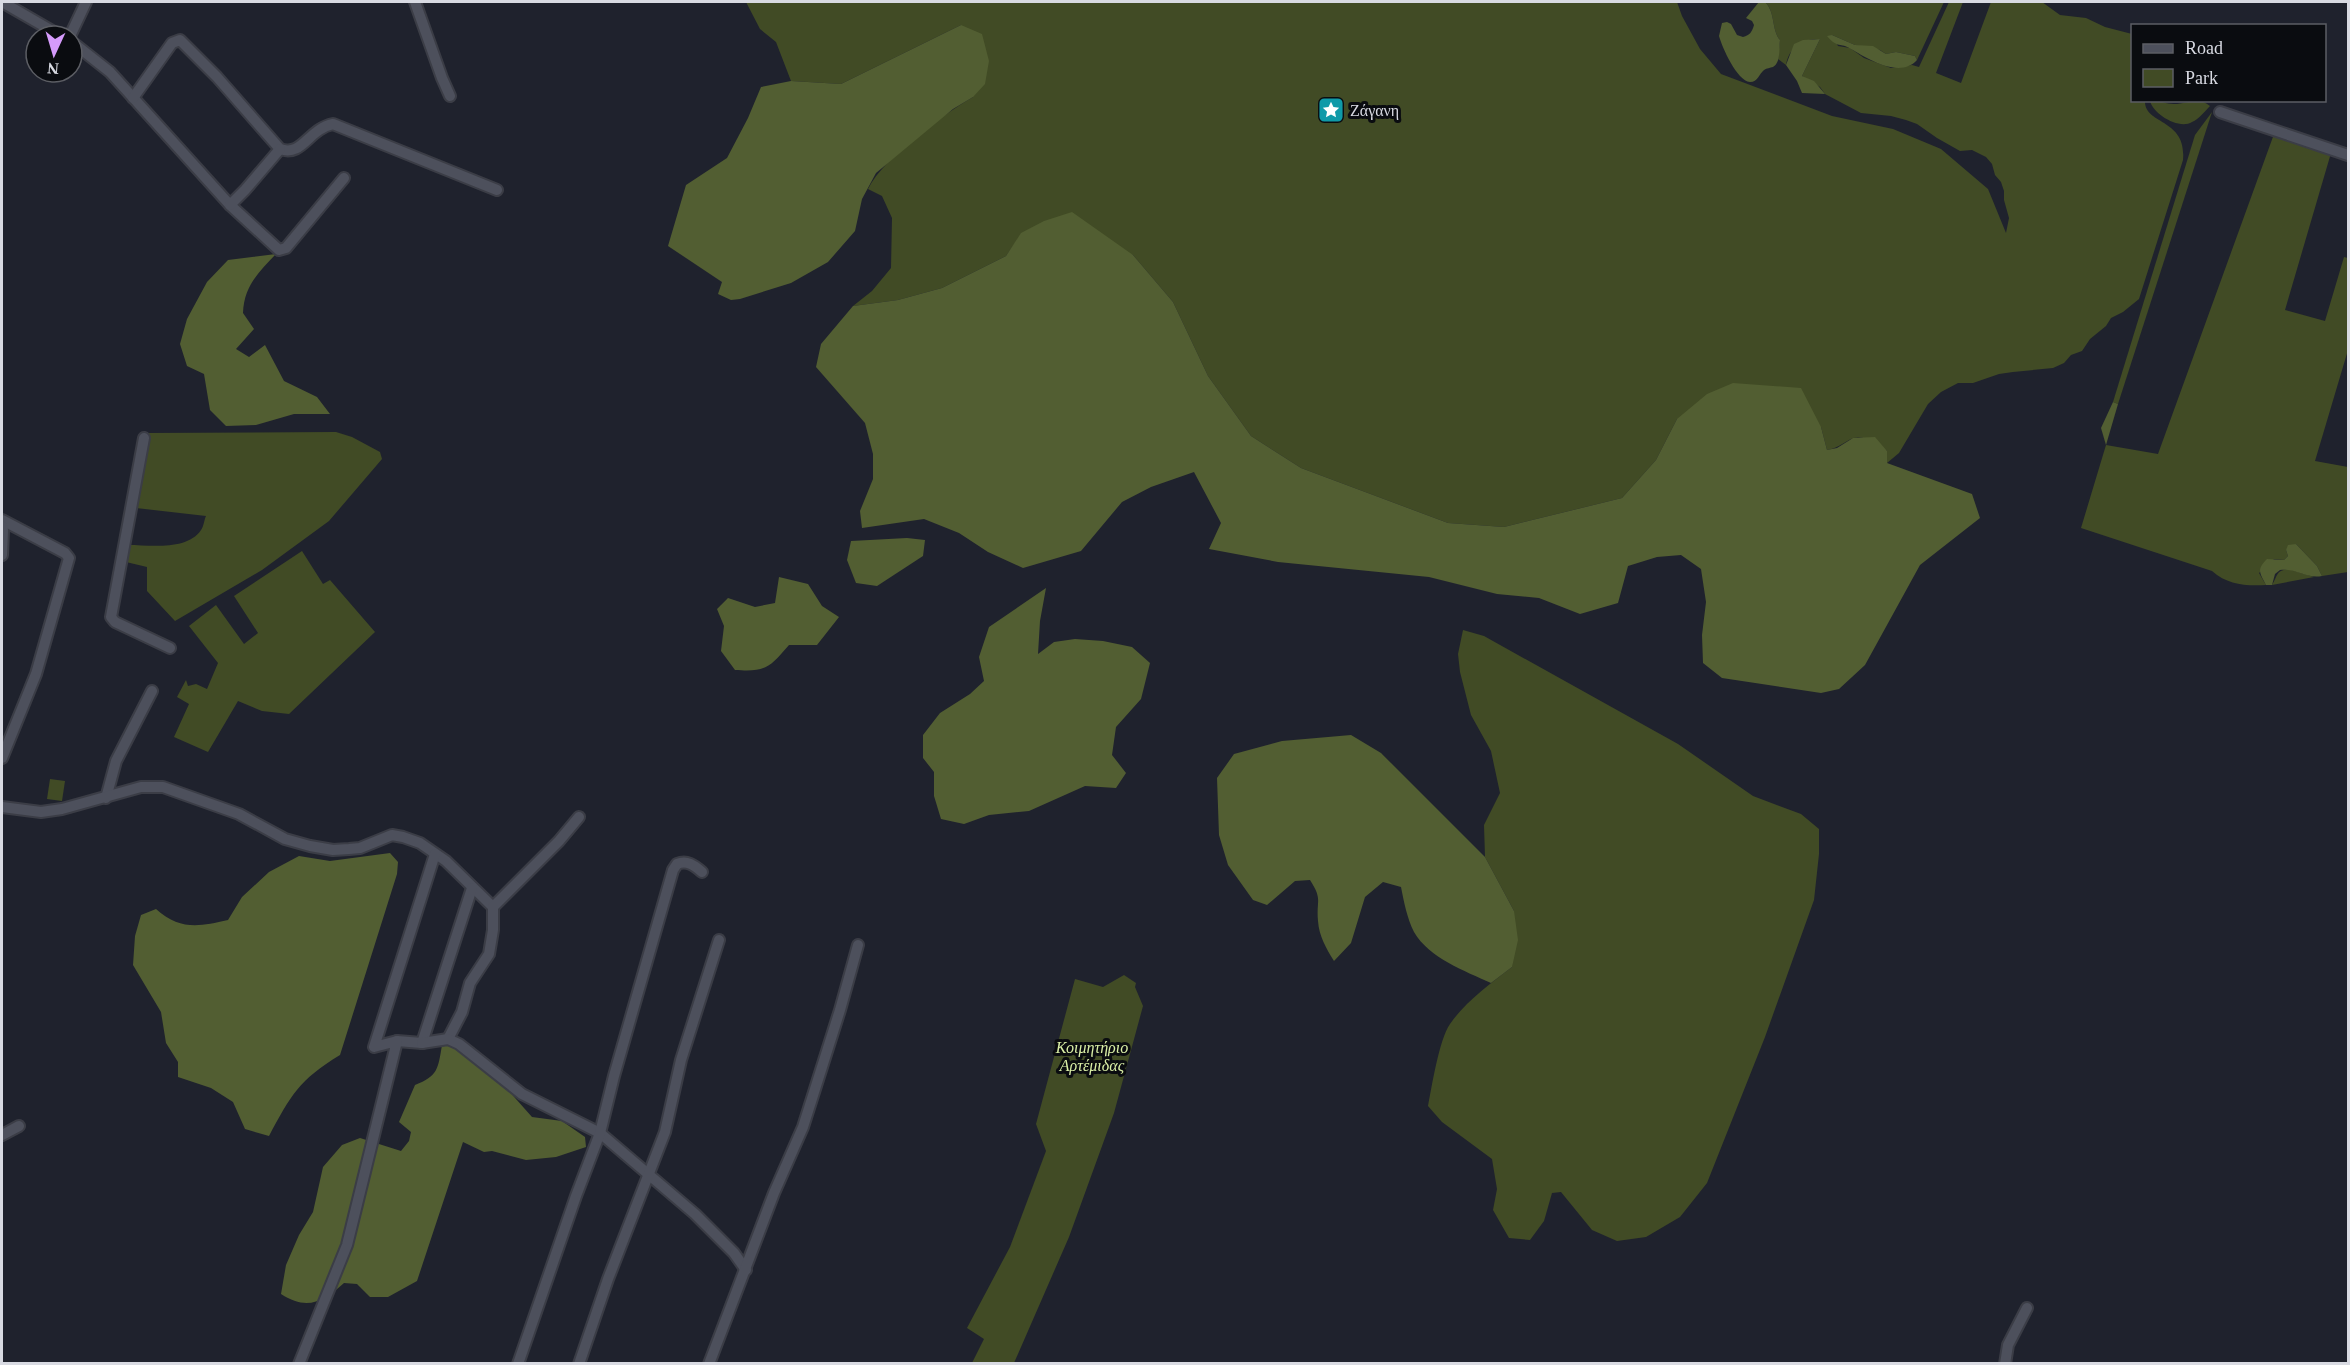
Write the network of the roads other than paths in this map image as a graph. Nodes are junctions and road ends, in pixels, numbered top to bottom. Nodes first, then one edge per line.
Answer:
1 (86, 2) edge
2 (415, 2) edge
3 (2, 4) edge
4 (39, 24) edge
5 (76, 24) edge
6 (84, 51) edge
7 (450, 96) dead end
8 (133, 98) junction
9 (2220, 112) dead end
10 (280, 149) junction
11 (2349, 155) edge
12 (344, 178) dead end
13 (497, 190) dead end
14 (230, 205) junction
15 (144, 438) dead end
16 (2, 520) edge
17 (2, 526) edge
18 (2, 555) edge
19 (170, 648) dead end
20 (152, 691) dead end
21 (2, 758) edge
22 (106, 798) junction
23 (2, 807) edge
24 (579, 817) dead end
25 (435, 854) junction
26 (702, 872) dead end
27 (472, 888) junction
28 (493, 907) junction
29 (719, 940) dead end
30 (858, 945) dead end
31 (448, 1039) junction
32 (397, 1041) junction
33 (422, 1042) junction
34 (19, 1126) dead end
35 (600, 1133) junction
36 (2, 1135) edge
37 (650, 1174) junction
38 (746, 1270) junction
39 (2027, 1308) dead end
40 (299, 1364) edge
41 (518, 1364) edge
42 (579, 1364) edge
43 (709, 1364) edge
44 (2005, 1364) edge

1 - 5 street
2 - 7 street
3 - 4 street
6 - 8 street
8 - 10 street
8 - 14 street
9 - 11 street
10 - 13 street
10 - 14 street
12 - 14 street
15 - 19 street
16 - 21 street
17 - 18 street
20 - 22 street
22 - 23 street
22 - 25 street
24 - 28 street
25 - 27 street
25 - 32 street
26 - 35 street
27 - 28 street
27 - 33 street
28 - 31 street
29 - 37 street
30 - 38 street
31 - 33 street
31 - 35 street
32 - 33 street
32 - 40 street
34 - 36 street
35 - 37 street
35 - 41 street
37 - 38 street
37 - 42 street
38 - 43 street
39 - 44 street

